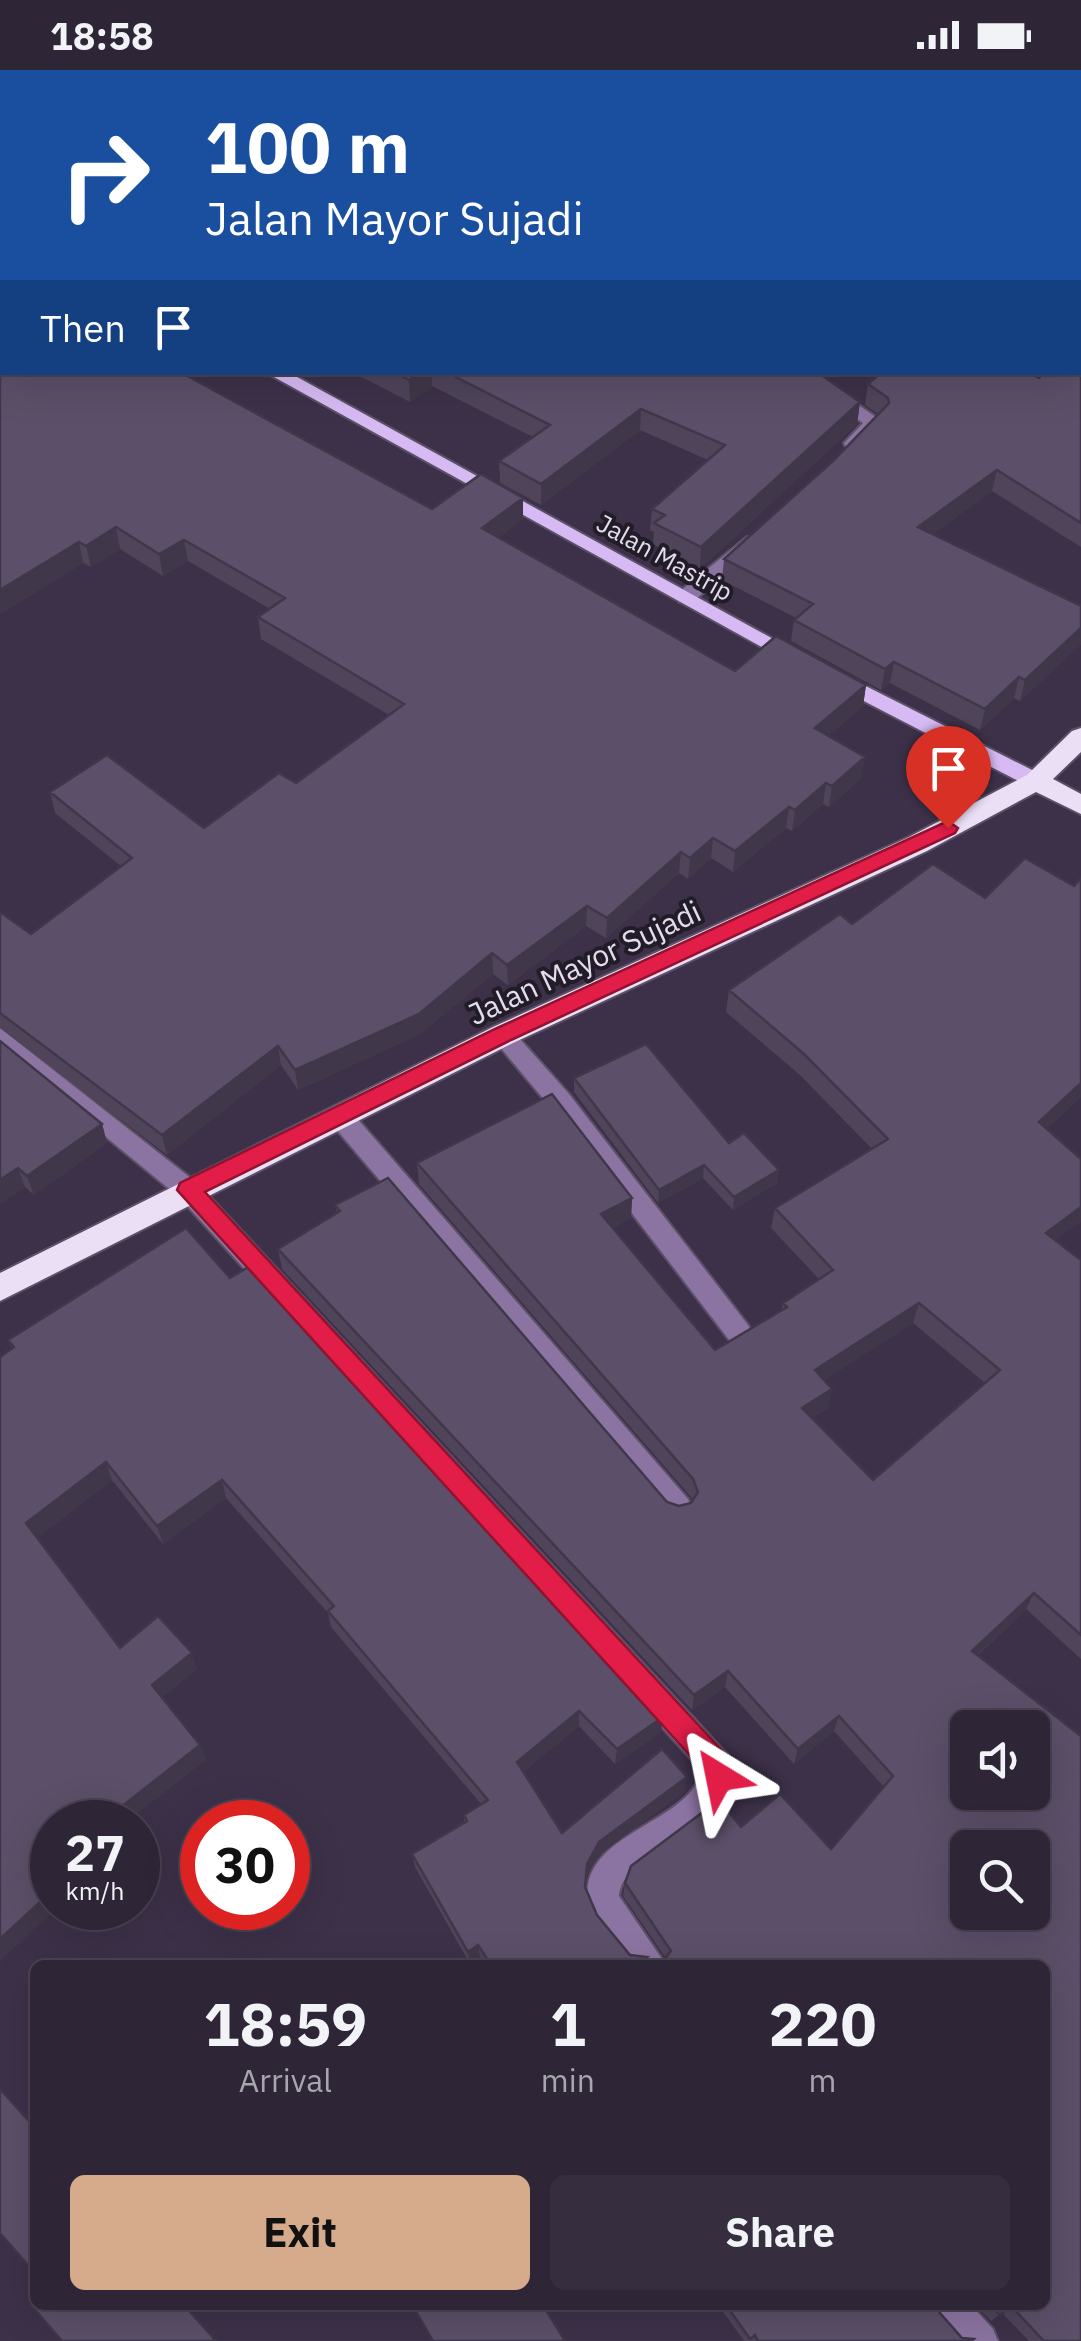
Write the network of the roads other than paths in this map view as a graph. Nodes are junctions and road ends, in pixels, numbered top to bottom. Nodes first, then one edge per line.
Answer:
1 (280, 375) edge
2 (803, 375) edge
3 (835, 462) edge
4 (763, 528) edge
5 (686, 596) junction
6 (1081, 738) edge
7 (1036, 781) junction
8 (1081, 805) edge
9 (503, 1034) junction
10 (0, 1037) edge
11 (339, 1116) junction
12 (188, 1190) junction
13 (0, 1288) edge
14 (739, 1333) edge
15 (678, 1508) edge
16 (646, 1960) edge
17 (952, 2310) edge
18 (981, 2341) edge

1 - 5 main road, Jalan Mastrip
2 - 3 street
4 - 5 street
5 - 7 main road, Jalan Mastrip
6 - 7 highway, Jalan Mayor Sujadi
7 - 8 highway
7 - 9 highway, Jalan Mayor Sujadi
9 - 11 highway, Jalan Mayor Sujadi
9 - 14 street
10 - 12 street
11 - 12 highway, Jalan Mayor Sujadi
11 - 15 street
12 - 13 highway, Jalan Mayor Sujadi
12 - 16 street
17 - 18 street

